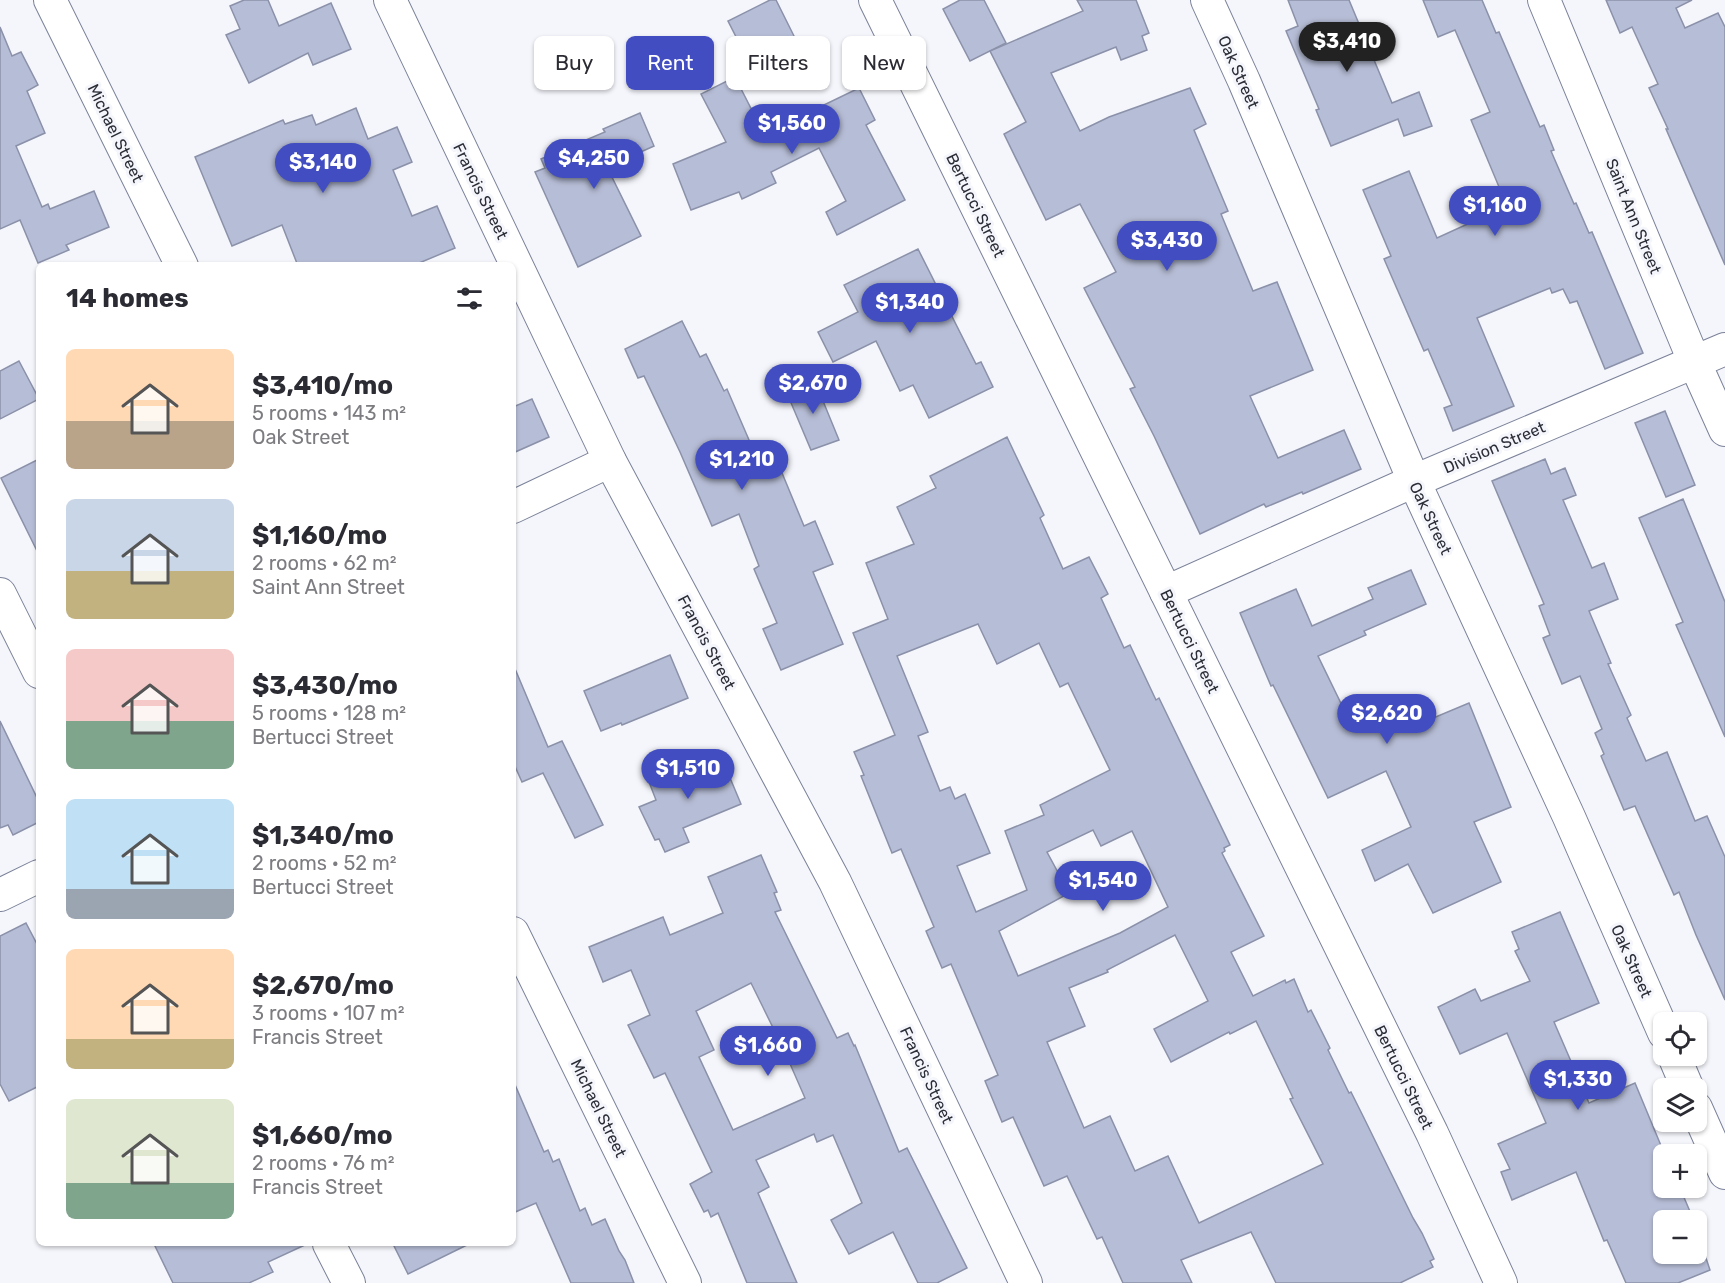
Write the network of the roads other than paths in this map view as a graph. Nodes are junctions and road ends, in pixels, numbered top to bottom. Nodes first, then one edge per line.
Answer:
1 (50, 0) edge
2 (390, 0) edge
3 (875, 0) edge
4 (1207, 0) edge
5 (1544, 0) edge
6 (180, 262) edge
7 (515, 262) edge
8 (516, 265) edge
9 (1725, 349) edge
10 (1694, 361) junction
11 (1725, 430) edge
12 (610, 462) junction
13 (1414, 481) junction
14 (516, 506) edge
15 (1166, 592) junction
16 (0, 594) edge
17 (36, 666) edge
18 (36, 877) edge
19 (0, 895) edge
20 (516, 939) edge
21 (1655, 1012) edge
22 (1707, 1132) edge
23 (1725, 1173) edge
24 (330, 1246) edge
25 (341, 1280) edge
26 (685, 1283) edge
27 (1026, 1283) edge
28 (1502, 1283) edge

1 - 6 street, Michael Street
2 - 7 street, Francis Street
3 - 15 street, Bertucci Street
4 - 13 street, Oak Street
5 - 10 street, Saint Ann Street
8 - 12 street, Francis Street
9 - 10 street, Division Street
10 - 11 street, Saint Ann Street
10 - 13 street, Division Street
12 - 14 street
12 - 27 street, Francis Street
13 - 15 street, Division Street
13 - 21 street, Oak Street
15 - 28 street, Bertucci Street
16 - 17 street
18 - 19 street
20 - 26 street, Michael Street
22 - 23 street
24 - 25 street

